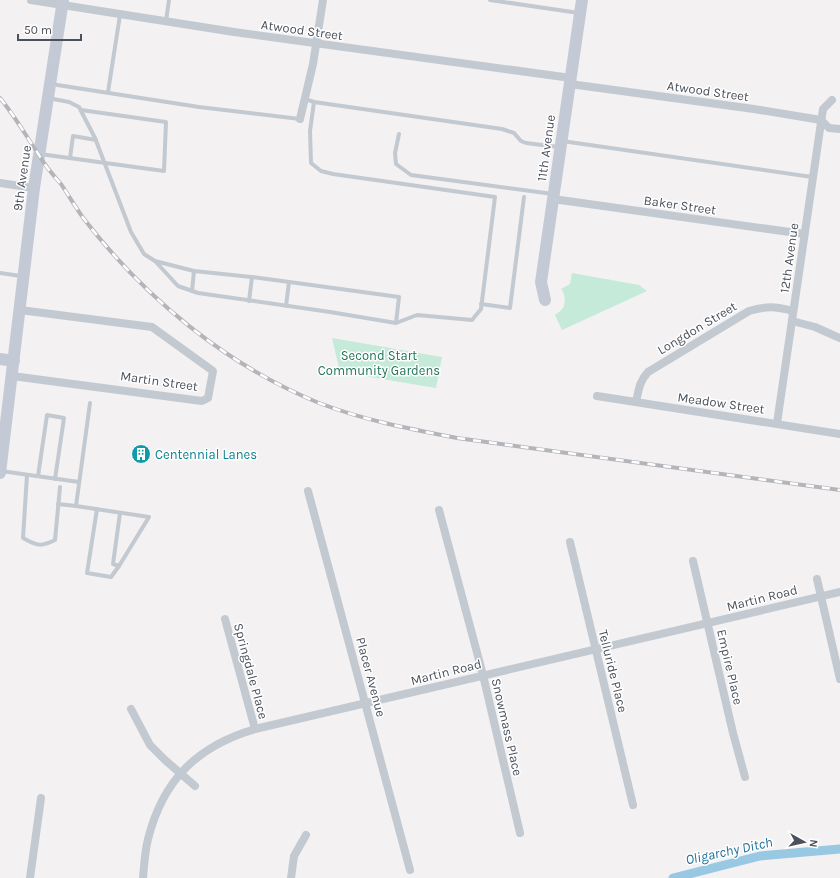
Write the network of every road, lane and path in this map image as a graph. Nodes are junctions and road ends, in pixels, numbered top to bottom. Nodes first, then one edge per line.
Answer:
1 (32, 0) edge
2 (169, 0) edge
3 (323, 0) edge
4 (490, 0) edge
5 (582, 0) edge
6 (63, 3) edge
7 (580, 13) junction
8 (120, 14) junction
9 (166, 21) junction
10 (316, 43) junction
11 (570, 81) junction
12 (50, 84) junction
13 (108, 92) junction
14 (48, 98) junction
15 (305, 99) junction
16 (832, 100) dead end
17 (314, 102) junction
18 (81, 110) junction
19 (300, 119) joint
20 (821, 120) junction
21 (840, 129) edge
22 (399, 134) dead end
23 (96, 140) junction
24 (561, 144) junction
25 (40, 154) junction
26 (70, 158) junction
27 (105, 163) junction
28 (812, 177) junction
29 (0, 183) edge
30 (34, 188) junction
31 (524, 197) dead end
32 (553, 197) junction
33 (804, 234) junction
34 (155, 261) junction
35 (194, 271) junction
36 (0, 273) edge
37 (24, 276) junction
38 (252, 277) junction
39 (289, 282) junction
40 (192, 291) junction
41 (545, 300) dead end
42 (249, 301) junction
43 (481, 304) junction
44 (286, 306) junction
45 (20, 310) junction
46 (793, 310) junction
47 (792, 322) junction
48 (396, 323) junction
49 (840, 338) edge
50 (0, 359) edge
51 (14, 361) junction
52 (12, 376) junction
53 (598, 396) dead end
54 (636, 402) junction
55 (90, 403) dead end
56 (777, 423) junction
57 (840, 434) edge
58 (0, 472) edge
59 (27, 475) junction
60 (38, 476) junction
61 (55, 479) junction
62 (80, 482) junction
63 (60, 487) dead end
64 (308, 491) dead end
65 (58, 504) junction
66 (76, 506) junction
67 (97, 509) junction
68 (439, 510) dead end
69 (120, 513) junction
70 (570, 542) dead end
71 (693, 561) dead end
72 (119, 566) junction
73 (818, 579) dead end
74 (840, 592) edge
75 (821, 596) junction
76 (225, 619) dead end
77 (707, 624) junction
78 (595, 649) junction
79 (483, 675) junction
80 (840, 679) edge
81 (366, 703) junction
82 (131, 709) dead end
83 (255, 729) junction
84 (180, 773) junction
85 (745, 777) dead end
86 (195, 786) dead end
87 (41, 798) dead end
88 (633, 805) dead end
89 (520, 833) dead end
90 (306, 835) dead end
91 (410, 870) dead end
92 (30, 878) edge
93 (143, 878) edge
94 (291, 878) edge

1 - 6 street, Atwood Street
2 - 9 lane
3 - 10 street
4 - 7 lane
5 - 7 main road, 11th Avenue
6 - 8 street, Atwood Street
6 - 12 main road, 9th Avenue
7 - 11 main road, 11th Avenue
8 - 9 street, Atwood Street
8 - 13 lane
9 - 10 street, Atwood Street
10 - 11 street, Atwood Street
10 - 15 street
11 - 20 street, Atwood Street
11 - 24 main road, 11th Avenue
12 - 13 lane
12 - 14 main road, 9th Avenue
13 - 19 lane
14 - 18 lane
14 - 25 main road, 9th Avenue
15 - 17 lane
15 - 19 street
16 - 20 street, 12th Avenue
17 - 24 lane
17 - 43 lane
18 - 23 lane
18 - 27 lane
20 - 21 street, Atwood Street
20 - 28 street, 12th Avenue
22 - 32 lane
23 - 26 lane
23 - 27 lane
24 - 28 lane
24 - 32 main road, 11th Avenue
25 - 26 lane
25 - 30 main road, 9th Avenue
26 - 27 lane
27 - 34 lane
28 - 33 street, 12th Avenue
29 - 30 street
30 - 37 main road, 9th Avenue
31 - 43 lane
32 - 33 street, Baker Street
32 - 41 main road, 11th Avenue
33 - 46 street, 12th Avenue
34 - 35 lane
34 - 40 lane
35 - 38 lane
35 - 40 lane
36 - 37 lane
37 - 45 main road, 9th Avenue
38 - 39 lane
38 - 42 lane
39 - 44 lane
39 - 48 lane
40 - 42 lane
42 - 44 lane
43 - 48 lane
44 - 48 lane
45 - 51 main road, 9th Avenue
45 - 52 street, Martin Street
46 - 47 street, 12th Avenue
46 - 54 street, Longdon Street
47 - 49 street
47 - 56 street, 12th Avenue
50 - 51 main road
51 - 52 main road, 9th Avenue
52 - 58 main road, 9th Avenue
53 - 54 street, Meadow Street
54 - 56 street, Meadow Street
55 - 62 lane
56 - 57 street, Meadow Street
58 - 59 lane
59 - 60 lane
59 - 65 lane
60 - 61 lane
60 - 61 lane
61 - 62 lane
62 - 66 lane
63 - 65 lane
64 - 81 street, Placer Avenue
65 - 66 lane
66 - 67 lane
67 - 69 lane
67 - 72 lane
68 - 79 street, Snowmass Place
69 - 72 lane
69 - 72 lane
70 - 78 street, Telluride Place
71 - 77 street, Empire Place
73 - 75 street
74 - 75 street, Martin Road
75 - 77 street, Martin Road
75 - 80 street
76 - 83 street, Springdale Place
77 - 78 street, Martin Road
77 - 85 street, Empire Place
78 - 79 street, Martin Road
78 - 88 street, Telluride Place
79 - 81 street, Martin Road
79 - 89 street, Snowmass Place
81 - 83 street, Martin Road
81 - 91 street, Placer Avenue
82 - 84 street
83 - 84 street, Martin Road
84 - 86 street
84 - 93 street, Martin Road
87 - 92 street
90 - 94 street

